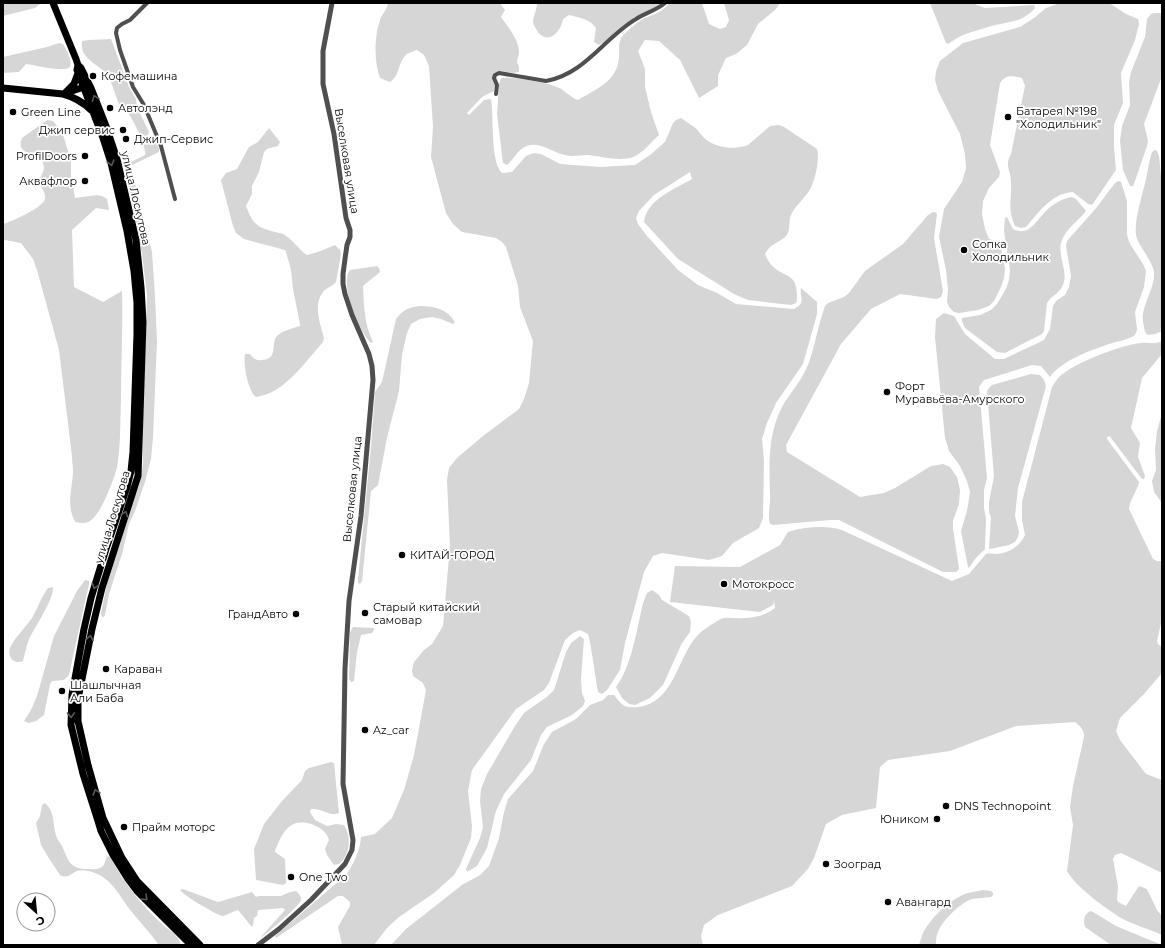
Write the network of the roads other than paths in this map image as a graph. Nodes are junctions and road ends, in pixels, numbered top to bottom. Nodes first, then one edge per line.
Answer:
1 (53, 3) edge
2 (147, 3) edge
3 (332, 3) edge
4 (665, 3) edge
5 (77, 62) junction
6 (78, 73) junction
7 (86, 87) junction
8 (3, 88) edge
9 (63, 94) junction
10 (496, 94) dead end
11 (94, 113) junction
12 (175, 199) dead end
13 (191, 945) edge
14 (200, 945) edge
15 (258, 945) edge

1 - 5 main road
2 - 12 street
3 - 15 street, Выселковая улица
4 - 10 street
5 - 6 main road, улица Лоскутова
5 - 7 main road, улица Лоскутова
6 - 7 main road, улица Лоскутова
6 - 9 main road
7 - 9 main road
7 - 11 main road, улица Лоскутова
14 -> 7 main road, улица Лоскутова
8 - 9 main road
9 - 11 main road
11 -> 13 main road, улица Лоскутова

